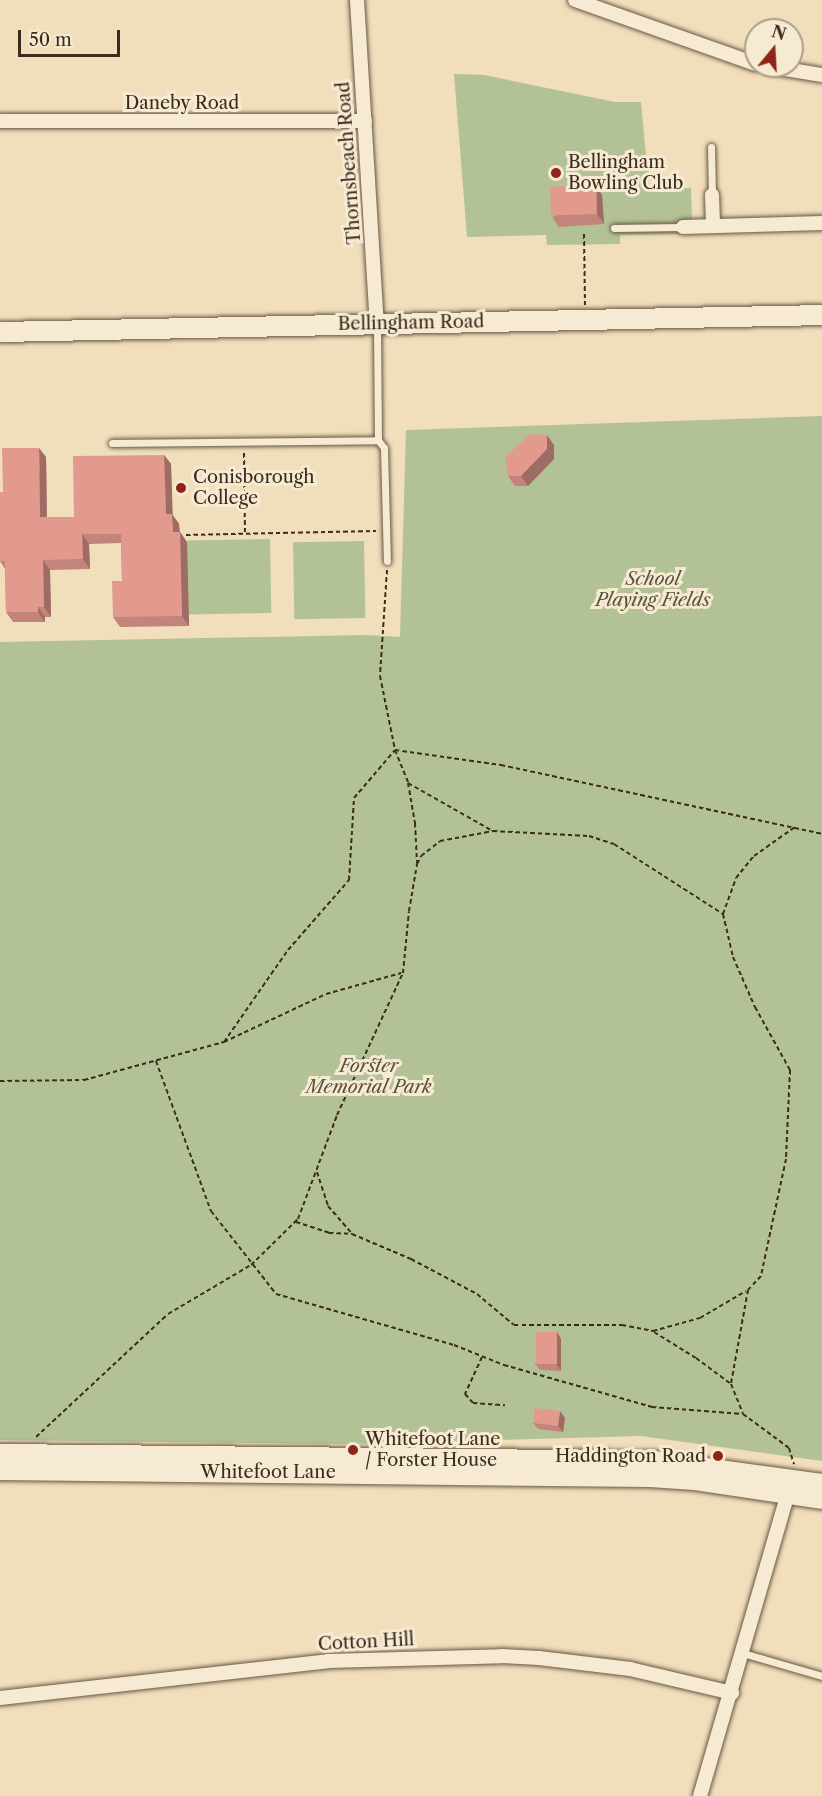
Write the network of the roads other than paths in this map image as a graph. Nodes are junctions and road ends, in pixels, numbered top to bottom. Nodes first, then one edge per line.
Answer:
1 (357, 0) edge
2 (575, 0) edge
3 (744, 60) edge
4 (804, 72) edge
5 (822, 75) edge
6 (365, 121) junction
7 (0, 122) edge
8 (711, 147) dead end
9 (712, 195) joint
10 (822, 223) edge
11 (713, 226) junction
12 (683, 227) joint
13 (614, 228) dead end
14 (822, 315) edge
15 (377, 324) junction
16 (0, 332) edge
17 (378, 440) junction
18 (112, 443) dead end
19 (387, 561) road end
20 (0, 1454) edge
21 (202, 1464) junction
22 (0, 1470) edge
23 (791, 1479) junction
24 (822, 1484) edge
25 (822, 1499) edge
26 (743, 1653) junction
27 (822, 1676) edge
28 (732, 1693) junction
29 (0, 1698) edge
30 (700, 1796) edge

1 - 6 street, Thornsbeach Road
2 - 3 street
4 - 5 street
6 - 7 street, Daneby Road
6 - 15 street, Thornsbeach Road
8 - 9 lane
9 - 11 street
10 - 11 street
11 - 12 street
12 - 13 lane
14 - 15 street, Bellingham Road
15 - 16 street, Bellingham Road
15 - 17 lane
17 - 18 lane
17 - 19 lane
20 - 21 street, Whitefoot Lane
21 - 22 street, Whitefoot Lane
21 - 23 street, Whitefoot Lane
23 - 24 street, Whitefoot Lane
23 - 25 street, Whitefoot Lane
23 - 26 street
26 - 27 lane
26 - 28 street
28 - 29 street, Cotton Hill
28 - 30 street

